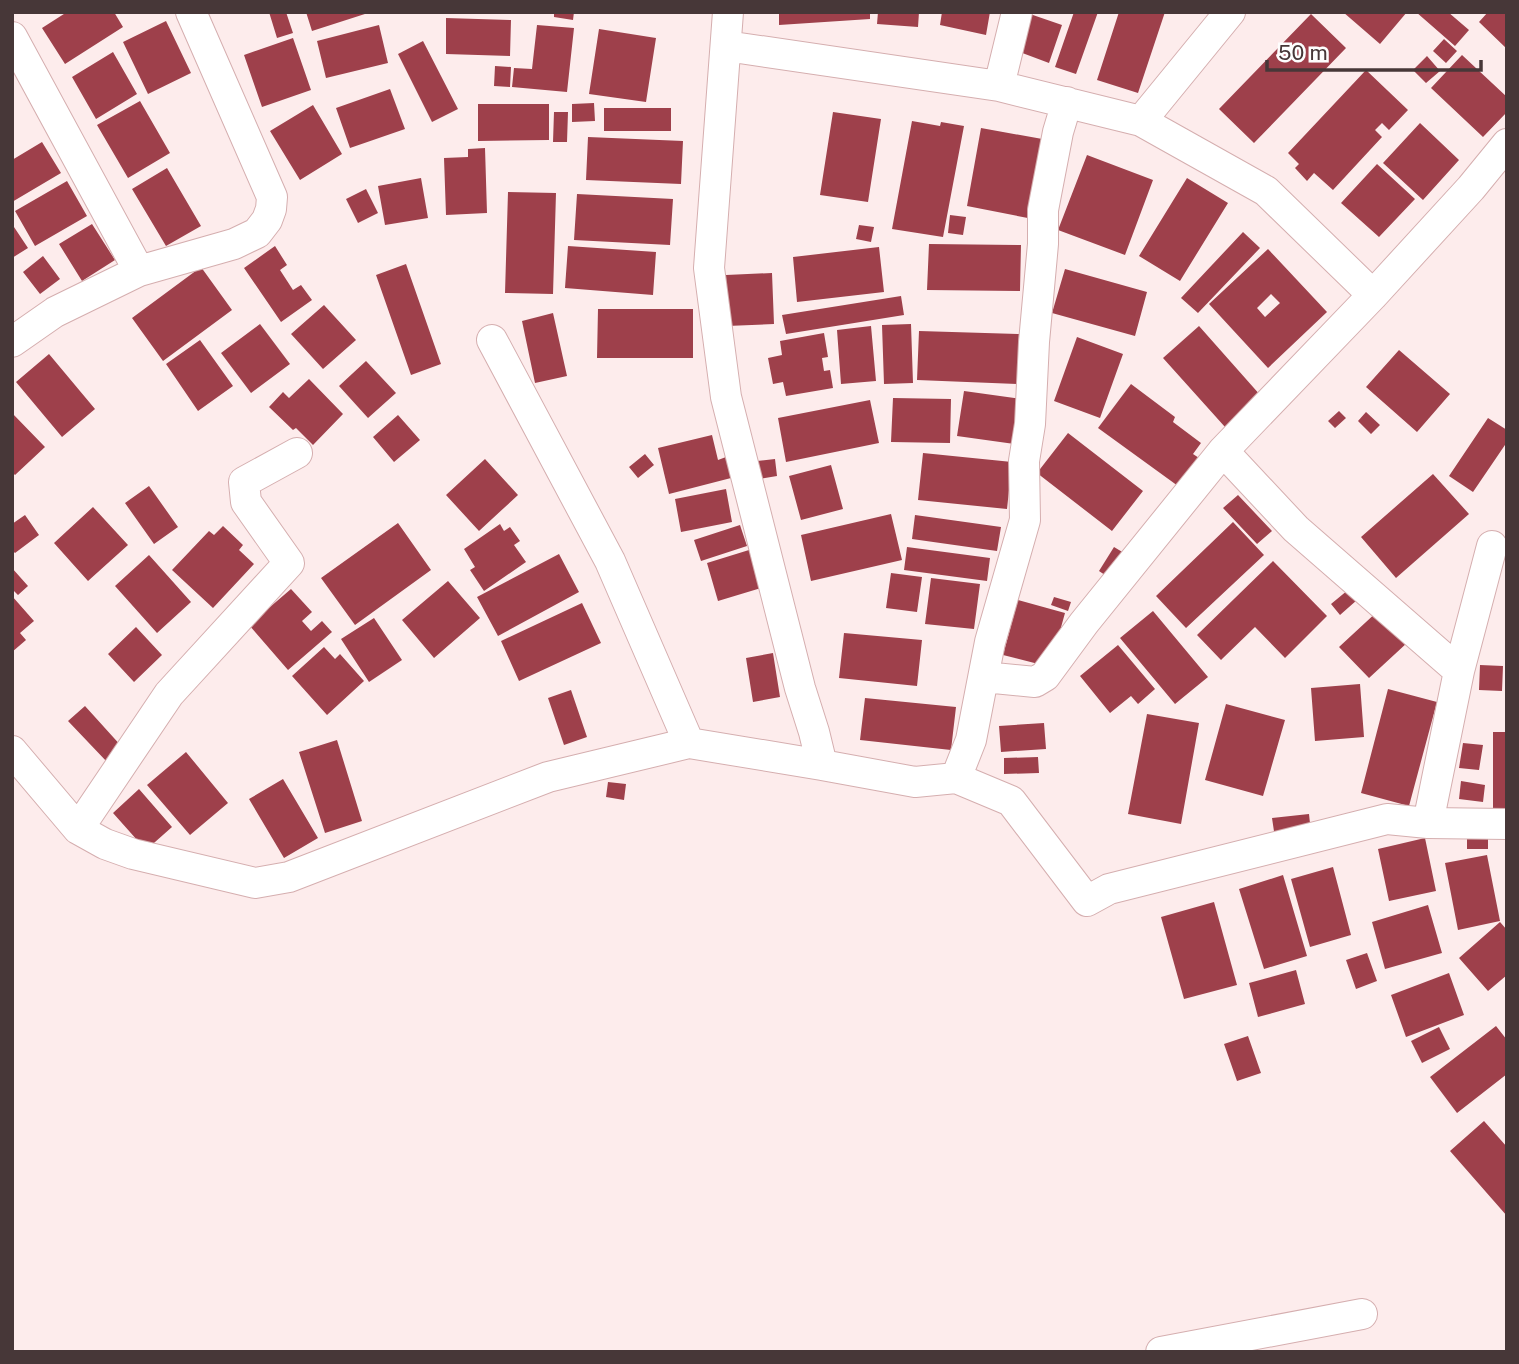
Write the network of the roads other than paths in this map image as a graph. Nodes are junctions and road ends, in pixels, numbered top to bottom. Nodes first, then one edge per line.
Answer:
1 (191, 12) edge
2 (729, 12) edge
3 (1017, 12) edge
4 (1230, 12) edge
5 (12, 37) edge
6 (726, 46) junction
7 (999, 86) junction
8 (1067, 102) junction
9 (1141, 121) junction
10 (1507, 144) edge
11 (139, 271) junction
12 (1373, 295) junction
13 (492, 340) dead end
14 (12, 342) edge
15 (1223, 450) junction
16 (297, 453) dead end
17 (1492, 546) dead end
18 (1459, 671) junction
19 (984, 677) junction
20 (689, 743) junction
21 (12, 751) edge
22 (822, 765) junction
23 (956, 778) junction
24 (1428, 823) junction
25 (1507, 824) edge
26 (78, 830) junction
27 (1362, 1314) dead end
28 (1161, 1352) edge

1 - 11 street
2 - 6 street
3 - 7 street
4 - 9 street
5 - 11 street
6 - 7 street
6 - 22 street
7 - 8 street
8 - 9 street
8 - 19 street
9 - 12 street
10 - 12 street
11 - 14 street
12 - 15 street
13 - 20 street
15 - 18 street
15 - 19 street
16 - 26 street
17 - 18 street
18 - 24 street
19 - 23 street
20 - 22 street
20 - 26 street
21 - 26 street
22 - 23 street
23 - 24 street
24 - 25 street
27 - 28 street

